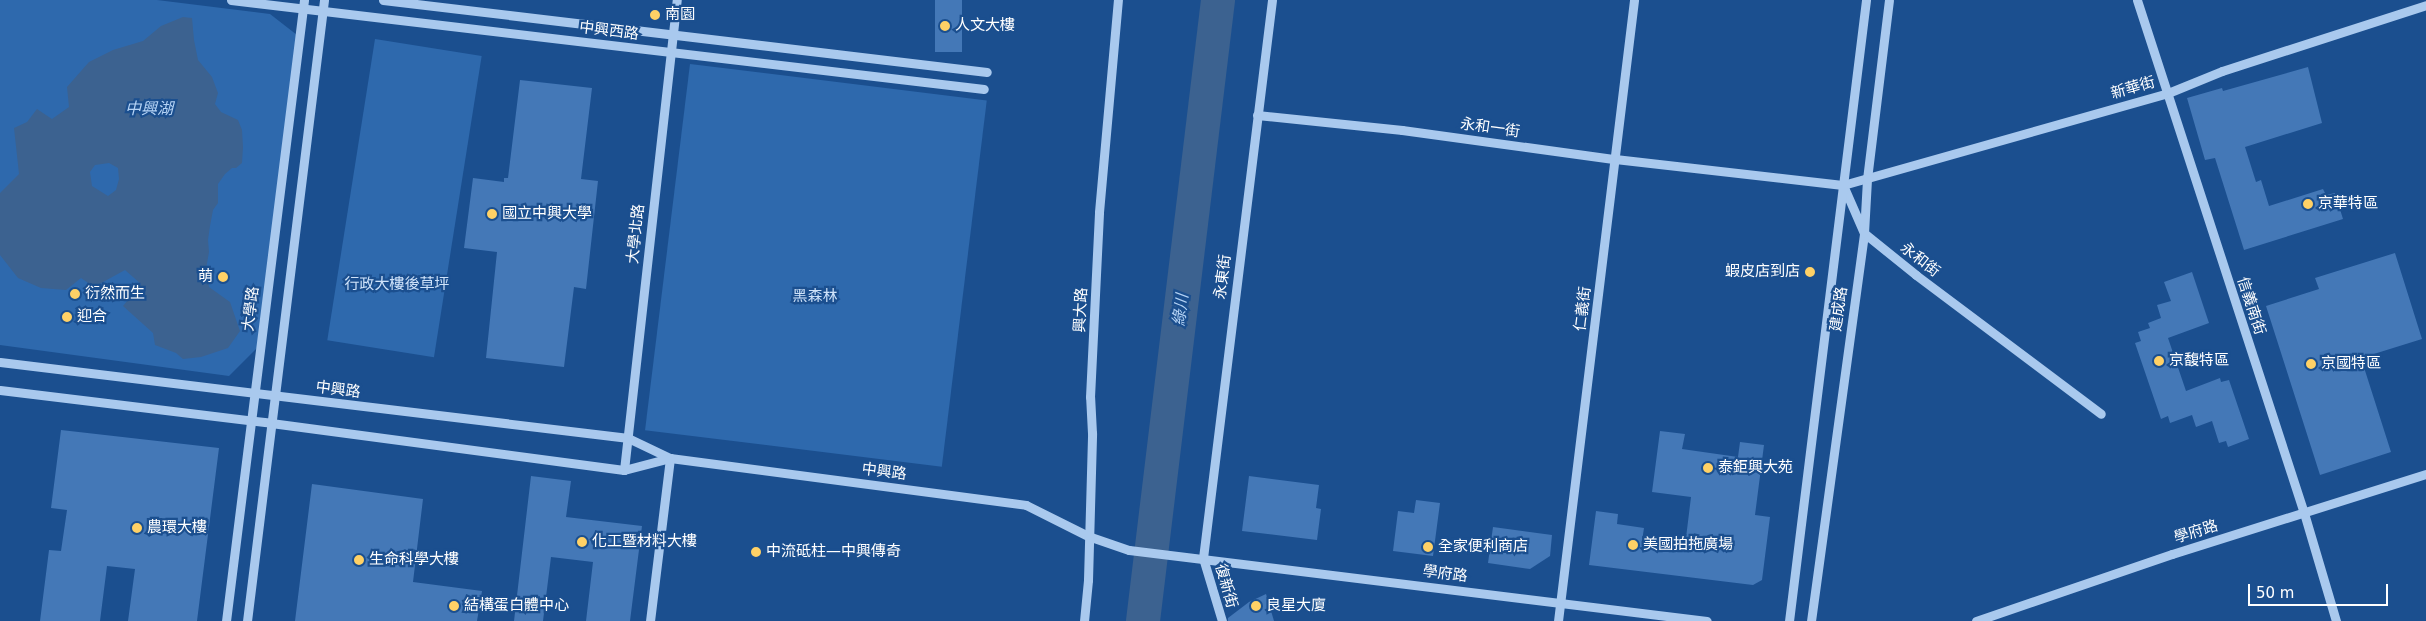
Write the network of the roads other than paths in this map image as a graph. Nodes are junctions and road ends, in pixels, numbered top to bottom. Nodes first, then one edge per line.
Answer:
1 (231, 0) edge
2 (324, 0) edge
3 (383, 0) edge
4 (677, 0) edge
5 (1118, 0) edge
6 (1272, 0) edge
7 (1634, 0) edge
8 (1866, 0) edge
9 (1889, 0) edge
10 (2138, 0) edge
11 (303, 4) edge
12 (2426, 5) edge
13 (323, 11) junction
14 (672, 34) junction
15 (670, 52) junction
16 (987, 72) dead end
17 (984, 89) dead end
18 (2168, 93) junction
19 (1257, 115) junction
20 (1615, 159) junction
21 (1867, 179) junction
22 (1843, 185) junction
23 (1864, 232) junction
24 (0, 362) edge
25 (0, 390) edge
26 (255, 394) junction
27 (275, 396) junction
28 (2100, 414) dead end
29 (251, 421) junction
30 (271, 423) junction
31 (628, 438) junction
32 (670, 458) junction
33 (624, 470) junction
34 (2426, 474) edge
35 (2304, 513) junction
36 (1088, 536) junction
37 (1203, 558) junction
38 (1561, 602) junction
39 (226, 621) edge
40 (247, 621) edge
41 (650, 621) edge
42 (1084, 621) edge
43 (1222, 621) edge
44 (1558, 621) edge
45 (1708, 621) edge
46 (1789, 621) edge
47 (1811, 621) edge
48 (1976, 621) edge
49 (2336, 621) edge

1 - 11 street, 中興西路
2 - 13 street
3 - 14 street, 中興西路
4 - 14 street, 大學北路
5 - 36 street, 興大路
6 - 19 street, 永東街
7 - 20 street, 仁義街
8 - 22 street, 建成路
9 - 21 street, 建成路
10 - 18 street, 信義南街
11 - 13 street, 中興西路
11 - 26 street, 大學路
12 - 18 street, 新華街
13 - 15 street, 中興西路
13 - 27 street
14 - 15 street, 大學北路
14 - 16 street, 中興西路
15 - 17 street, 中興西路
15 - 31 street, 大學北路
18 - 21 street, 新華街
18 - 35 street, 信義南街
19 - 20 street, 永和一街
19 - 37 street, 永東街
20 - 22 street, 永和一街
20 - 38 street, 仁義街
21 - 22 street, 新華街
21 - 23 street, 建成路
22 - 23 street, 永和街
22 - 46 street, 建成路
23 - 28 street, 永和街
23 - 47 street, 建成路
24 - 26 street, 中興路
25 - 29 street, 中興路
26 - 27 street, 中興路
26 - 29 street, 大學路
27 - 30 street
27 - 31 street, 中興路
29 - 30 street, 中興路
29 - 39 street, 大學路
30 - 33 street, 中興路
30 - 40 street
31 - 32 street, 中興路
31 - 33 street, 大學北路
32 - 33 street, 中興路
32 - 36 street, 中興路
32 - 41 street
34 - 35 street, 學府路
35 - 48 street, 學府路
35 - 49 street, 信義南街
36 - 37 street, 學府路
36 - 42 street, 興大路
37 - 38 street, 學府路
37 - 43 street, 復新街
38 - 44 street, 仁義街
38 - 45 street, 學府路

